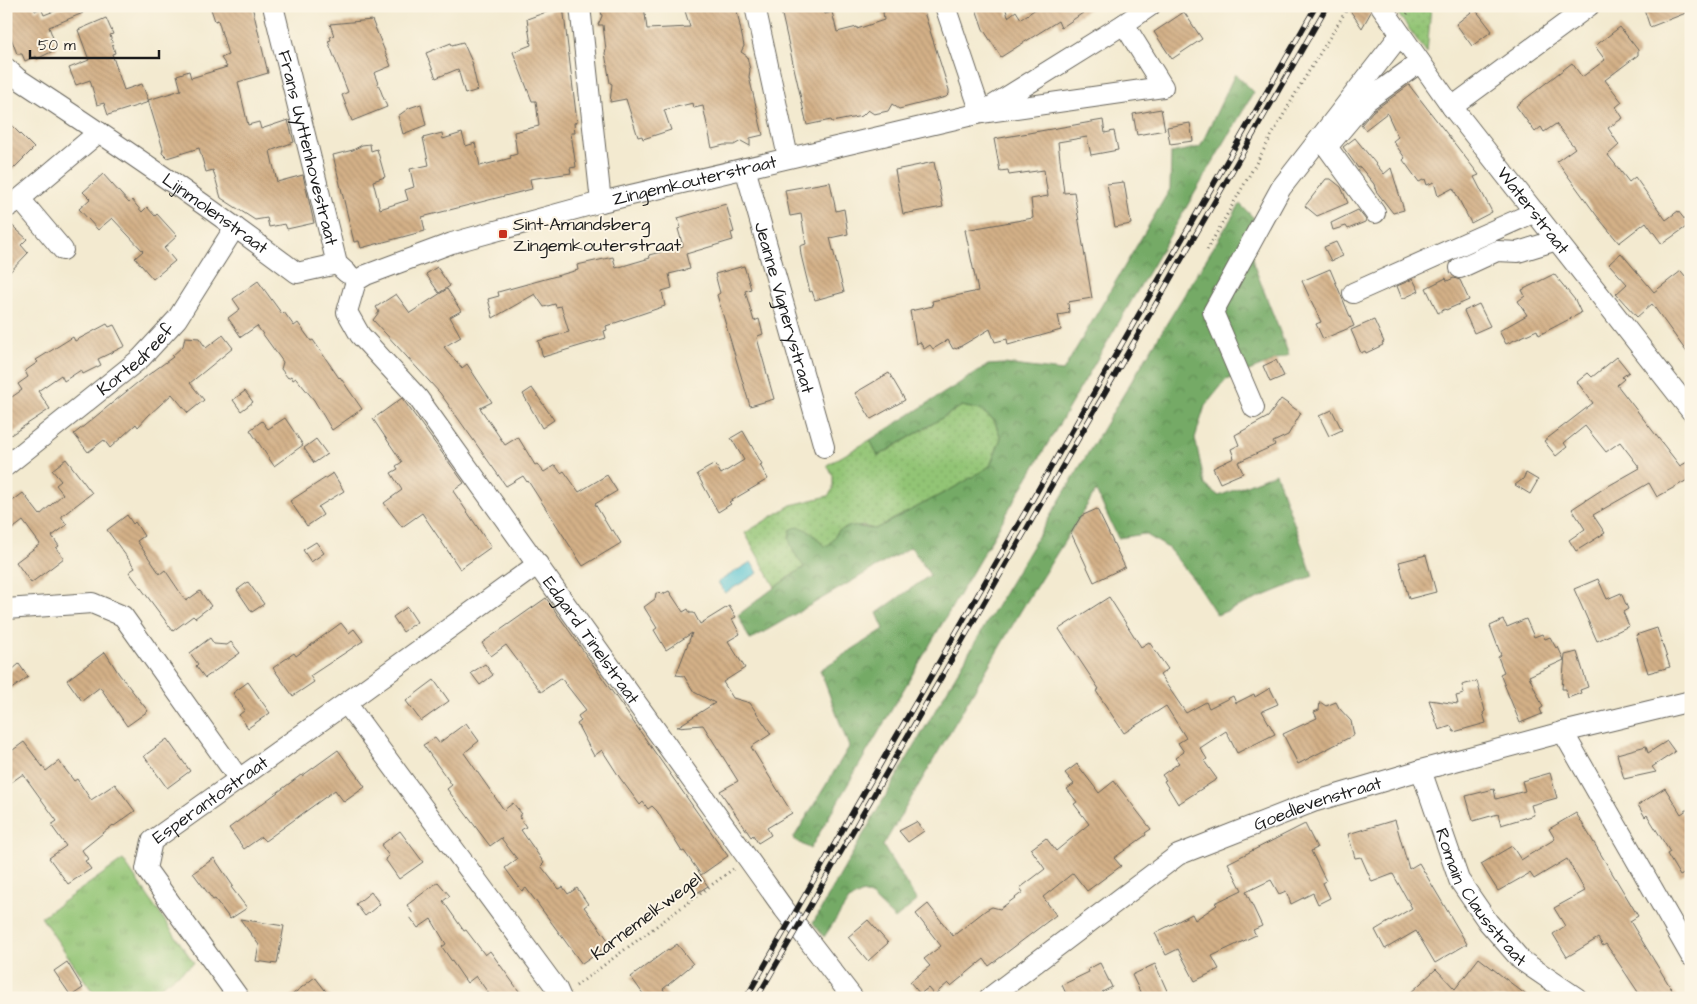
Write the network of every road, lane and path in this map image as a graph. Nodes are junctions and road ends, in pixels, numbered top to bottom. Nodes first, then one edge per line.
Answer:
1 (273, 6) edge
2 (580, 6) edge
3 (755, 6) edge
4 (946, 6) edge
5 (1150, 6) edge
6 (1381, 6) edge
7 (1589, 6) edge
8 (1348, 7) edge
9 (1124, 24) junction
10 (1400, 35) junction
11 (1420, 62) junction
12 (6, 68) edge
13 (1452, 107) junction
14 (981, 113) junction
15 (99, 132) junction
16 (788, 157) junction
17 (746, 168) junction
18 (601, 202) junction
19 (13, 204) edge
20 (1535, 212) junction
21 (1375, 213) dead end
22 (235, 227) junction
23 (1557, 240) junction
24 (63, 250) dead end
25 (1207, 250) dead end
26 (337, 264) junction
27 (1460, 268) dead end
28 (356, 281) junction
29 (1353, 293) dead end
30 (1254, 408) dead end
31 (1691, 411) edge
32 (824, 447) dead end
33 (6, 466) edge
34 (538, 564) junction
35 (6, 609) edge
36 (1691, 701) edge
37 (346, 703) junction
38 (1563, 732) junction
39 (1420, 770) junction
40 (238, 779) junction
41 (748, 858) junction
42 (1691, 956) edge
43 (561, 997) edge
44 (239, 998) edge
45 (853, 998) edge
46 (989, 998) edge
47 (1577, 998) edge

1 - 26 street, Frans Uyttenhovestraat
2 - 18 street
3 - 16 street
4 - 14 street
5 - 9 street, Zingemkouterstraat
6 - 10 street, Waterstraat
7 - 13 street
8 - 25 path
9 - 14 street, Zingemkouterstraat
9 - 14 street, Zingemkouterstraat
10 - 11 street, Waterstraat
10 - 30 street
11 - 13 street, Waterstraat
11 - 21 street
12 - 15 street, Lijnmolenstraat
13 - 20 street, Waterstraat
14 - 16 street, Zingemkouterstraat
15 - 19 street
15 - 22 street, Lijnmolenstraat
16 - 17 street, Zingemkouterstraat
17 - 18 street, Zingemkouterstraat
17 - 32 street, Jeanne Vignerystraat
18 - 28 street, Zingemkouterstraat
19 - 24 street
20 - 23 street, Waterstraat
20 - 29 street
22 - 26 street, Lijnmolenstraat
22 - 33 street, Kortedreef
23 - 27 street
23 - 31 street, Waterstraat
26 - 28 street, Frans Uyttenhovestraat
28 - 34 street, Edgard Tinelstraat
34 - 37 street, Esperantostraat
34 - 41 street, Edgard Tinelstraat
35 - 40 street
36 - 38 street, Goedlevenstraat
37 - 40 street, Esperantostraat
37 - 43 street
38 - 39 street, Goedlevenstraat
38 - 42 street
39 - 46 street, Goedlevenstraat
39 - 47 street, Romain Clausstraat
40 - 44 street, Esperantostraat
41 - 43 path, Karnemelkwegel
41 - 45 street, Edgard Tinelstraat

